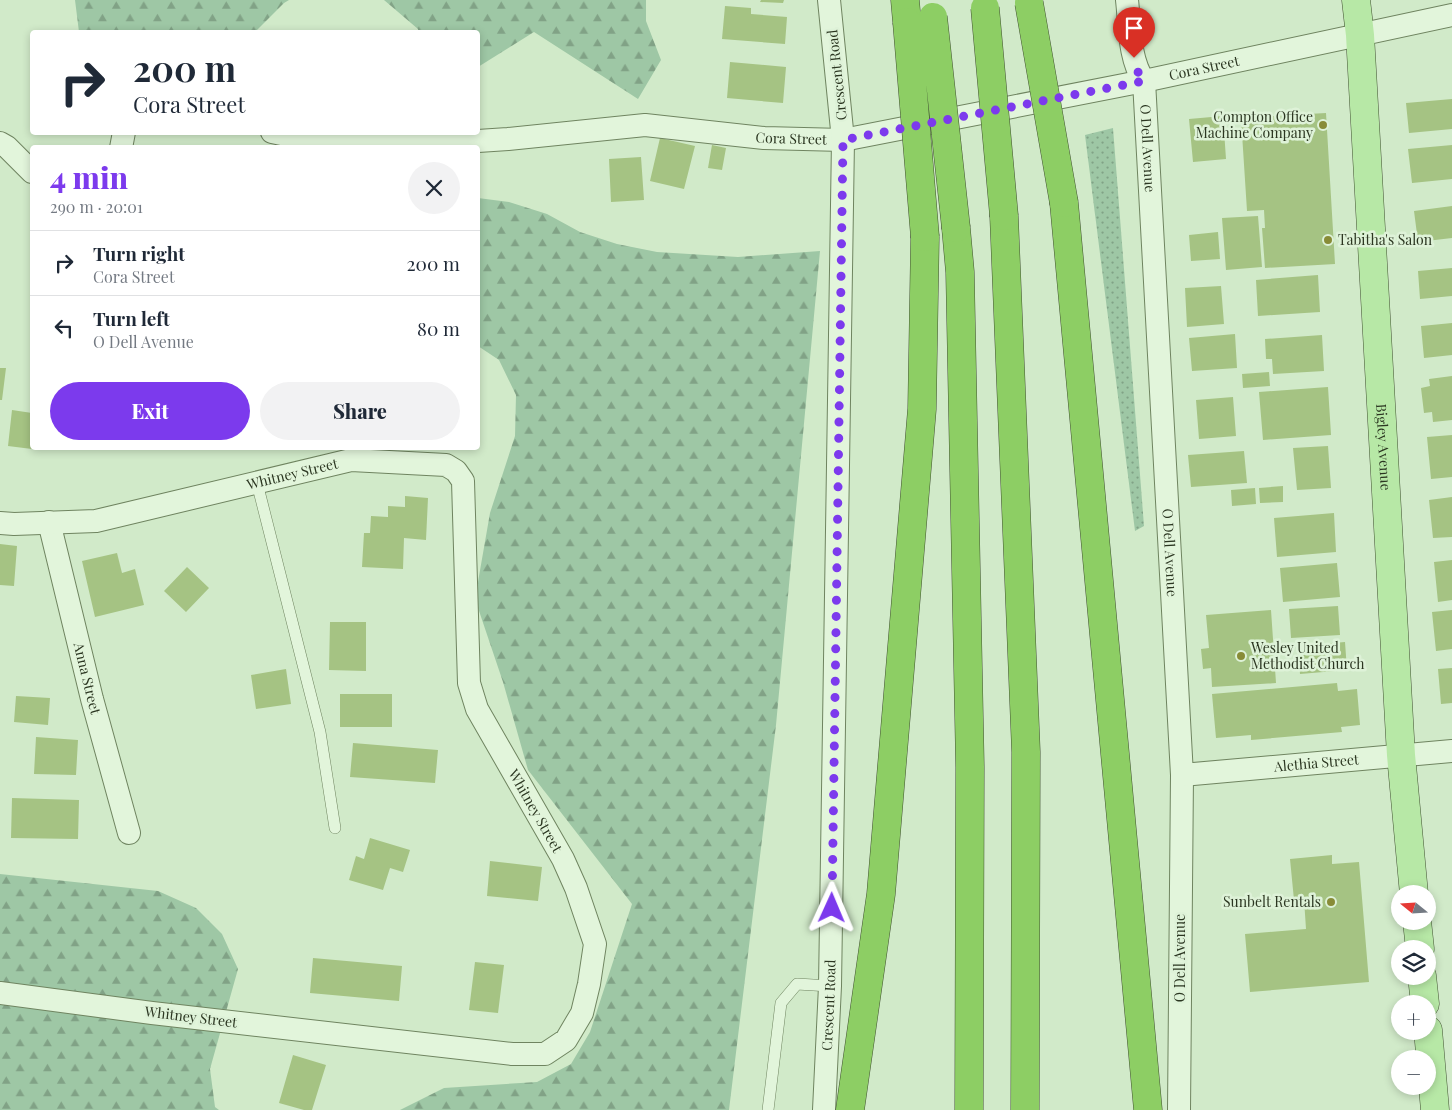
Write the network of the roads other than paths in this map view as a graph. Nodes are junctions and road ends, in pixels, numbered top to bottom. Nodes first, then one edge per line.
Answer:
1 (828, 0) edge
2 (1127, 0) edge
3 (1356, 0) edge
4 (1029, 1) edge
5 (984, 4) edge
6 (919, 10) edge
7 (1452, 16) edge
8 (1360, 35) junction
9 (1144, 81) junction
10 (286, 135) edge
11 (843, 140) junction
12 (0, 143) edge
13 (387, 145) edge
14 (433, 145) edge
15 (30, 170) edge
16 (257, 483) junction
17 (50, 522) junction
18 (0, 523) edge
19 (1452, 751) edge
20 (1401, 755) junction
21 (1182, 775) junction
22 (335, 828) dead end
23 (129, 833) dead end
24 (1413, 885) edge
25 (830, 986) junction
26 (0, 993) edge
27 (1429, 1040) edge
28 (768, 1110) edge
29 (824, 1110) edge
30 (850, 1110) edge
31 (969, 1110) edge
32 (1025, 1110) edge
33 (1148, 1110) edge
34 (1179, 1110) edge
35 (1435, 1110) edge

1 - 11 street, Crescent Road
2 - 9 street, O Dell Avenue
3 - 8 main road, Bigley Avenue
4 - 33 highway, bridge
5 - 32 highway, bridge
6 - 30 highway, bridge
6 - 31 highway, bridge
7 - 8 street, Cora Street
8 - 9 street, Cora Street
8 - 20 main road, Bigley Avenue
9 - 11 street, Cora Street
9 - 21 street, O Dell Avenue
10 - 13 street, Cora Street
11 - 14 street, Cora Street
11 - 25 street, Crescent Road
12 - 15 street
16 - 17 street, Whitney Street
16 - 22 lane
16 - 26 street, Whitney Street
17 - 18 street, Whitney Street
17 - 23 street, Anna Street
19 - 20 street, Alethia Street
20 - 21 street, Alethia Street
20 - 24 main road, Bigley Avenue
21 - 34 street, O Dell Avenue
25 - 28 lane
25 - 29 street, Crescent Road
27 - 35 main road

